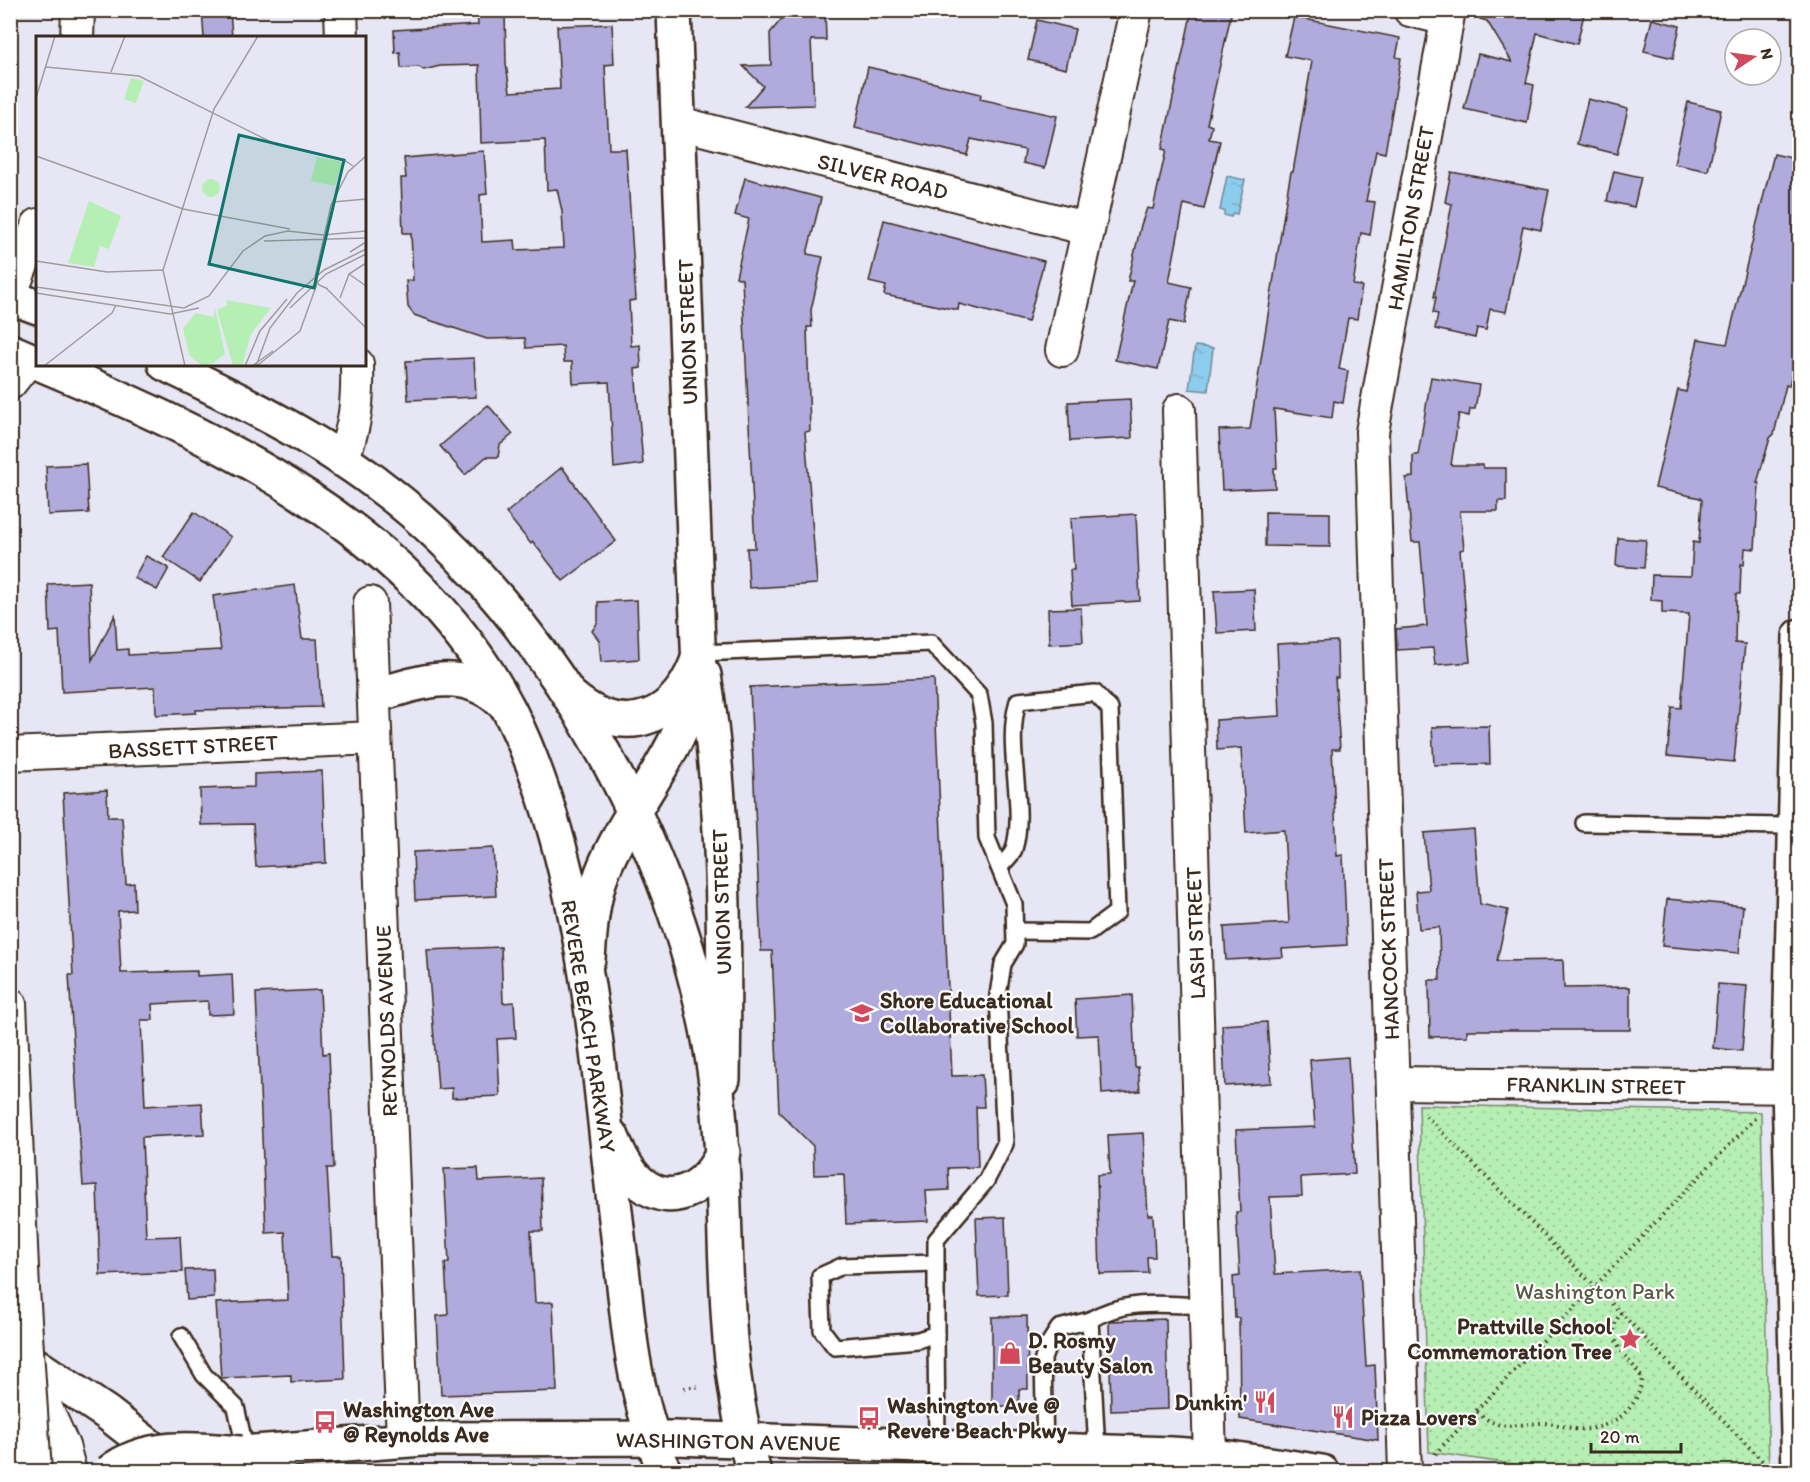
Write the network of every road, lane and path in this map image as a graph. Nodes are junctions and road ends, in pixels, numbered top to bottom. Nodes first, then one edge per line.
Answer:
1 (78, 10) edge
2 (341, 10) edge
3 (674, 10) edge
4 (1136, 10) edge
5 (1410, 10) edge
6 (1448, 15) edge
7 (77, 36) edge
8 (342, 36) edge
9 (679, 123) junction
10 (1088, 229) junction
11 (36, 230) edge
12 (10, 296) edge
13 (36, 306) edge
14 (1062, 350) dead end
15 (26, 364) edge
16 (169, 366) edge
17 (357, 366) edge
18 (1179, 410) dead end
19 (1373, 426) joint
20 (341, 460) junction
21 (370, 603) dead end
22 (1800, 636) edge
23 (700, 653) junction
24 (566, 692) junction
25 (374, 696) junction
26 (507, 706) junction
27 (375, 738) junction
28 (10, 754) edge
29 (634, 813) junction
30 (1584, 823) dead end
31 (1795, 826) junction
32 (999, 867) junction
33 (1015, 931) junction
34 (589, 994) junction
35 (10, 1004) edge
36 (1393, 1083) junction
37 (1794, 1087) edge
38 (604, 1113) junction
39 (1423, 1113) dead end
40 (1740, 1132) dead end
41 (723, 1152) junction
42 (936, 1263) junction
43 (1595, 1286) junction
44 (1207, 1306) junction
45 (1621, 1313) junction
46 (1090, 1320) junction
47 (936, 1334) junction
48 (181, 1336) dead end
49 (19, 1356) edge
50 (701, 1386) dead end
51 (684, 1388) dead end
52 (1476, 1412) junction
53 (10, 1429) edge
54 (652, 1438) junction
55 (403, 1440) junction
56 (937, 1446) junction
57 (1045, 1450) junction
58 (244, 1453) junction
59 (749, 1456) edge
60 (1102, 1456) junction
61 (1432, 1456) dead end
62 (1209, 1464) edge
63 (35, 1472) edge
64 (70, 1472) edge
65 (110, 1472) edge
66 (183, 1472) edge
67 (200, 1472) edge
68 (664, 1472) edge
69 (1322, 1472) edge
70 (1405, 1472) edge
71 (1772, 1472) edge
72 (1799, 1472) edge

1 - 7 street
2 - 8 street
3 - 9 main road, UNION STREET
4 - 10 street
5 - 6 street
6 - 19 street, HAMILTON STREET
9 - 10 street, SILVER ROAD
9 - 23 main road, UNION STREET
10 - 14 street
11 - 12 street
12 - 13 main road
15 - 26 main road, REVERE BEACH PARKWAY
16 - 20 main road
17 - 20 street
18 - 44 street, LASH STREET
19 - 36 street, HANCOCK STREET
20 - 24 main road
21 - 25 street, REYNOLDS AVENUE
22 - 31 main road
23 - 24 main road
23 - 29 main road, UNION STREET
23 - 32 lane
23 - 41 main road, UNION STREET
24 - 29 main road
25 - 26 main road
25 - 27 street, REYNOLDS AVENUE
26 - 34 main road, REVERE BEACH PARKWAY
27 - 28 street, BASSETT STREET
27 - 55 street, REYNOLDS AVENUE
29 - 34 main road, UNION STREET
29 - 41 main road
30 - 31 lane
31 - 37 main road
32 - 33 lane
32 - 33 lane
33 - 42 lane
34 - 38 main road, REVERE BEACH PARKWAY
35 - 49 street, bridge
36 - 37 street, FRANKLIN STREET
36 - 70 street, HANCOCK STREET
37 - 72 main road
38 - 41 main road
38 - 54 main road, REVERE BEACH PARKWAY
39 - 43 path
40 - 43 path
41 - 59 main road
42 - 47 lane
42 - 47 lane
43 - 45 path
43 - 52 path
44 - 46 lane
44 - 62 street, LASH STREET
45 - 52 path
45 - 71 path
46 - 57 lane
46 - 60 lane
47 - 56 lane
48 - 58 lane
49 - 63 street, bridge
49 - 64 street, bridge
49 - 66 main road
50 - 51 path
52 - 61 path
53 - 64 main road
54 - 55 main road, WASHINGTON AVENUE
54 - 59 main road, WASHINGTON AVENUE
54 - 68 main road, REVERE BEACH PARKWAY
55 - 58 main road, WASHINGTON AVENUE
56 - 57 main road, WASHINGTON AVENUE
56 - 59 main road, WASHINGTON AVENUE
57 - 60 main road, WASHINGTON AVENUE
58 - 65 main road, WASHINGTON AVENUE, bridge
58 - 67 main road, WASHINGTON AVENUE
60 - 62 main road, WASHINGTON AVENUE
62 - 69 main road, WASHINGTON AVENUE

